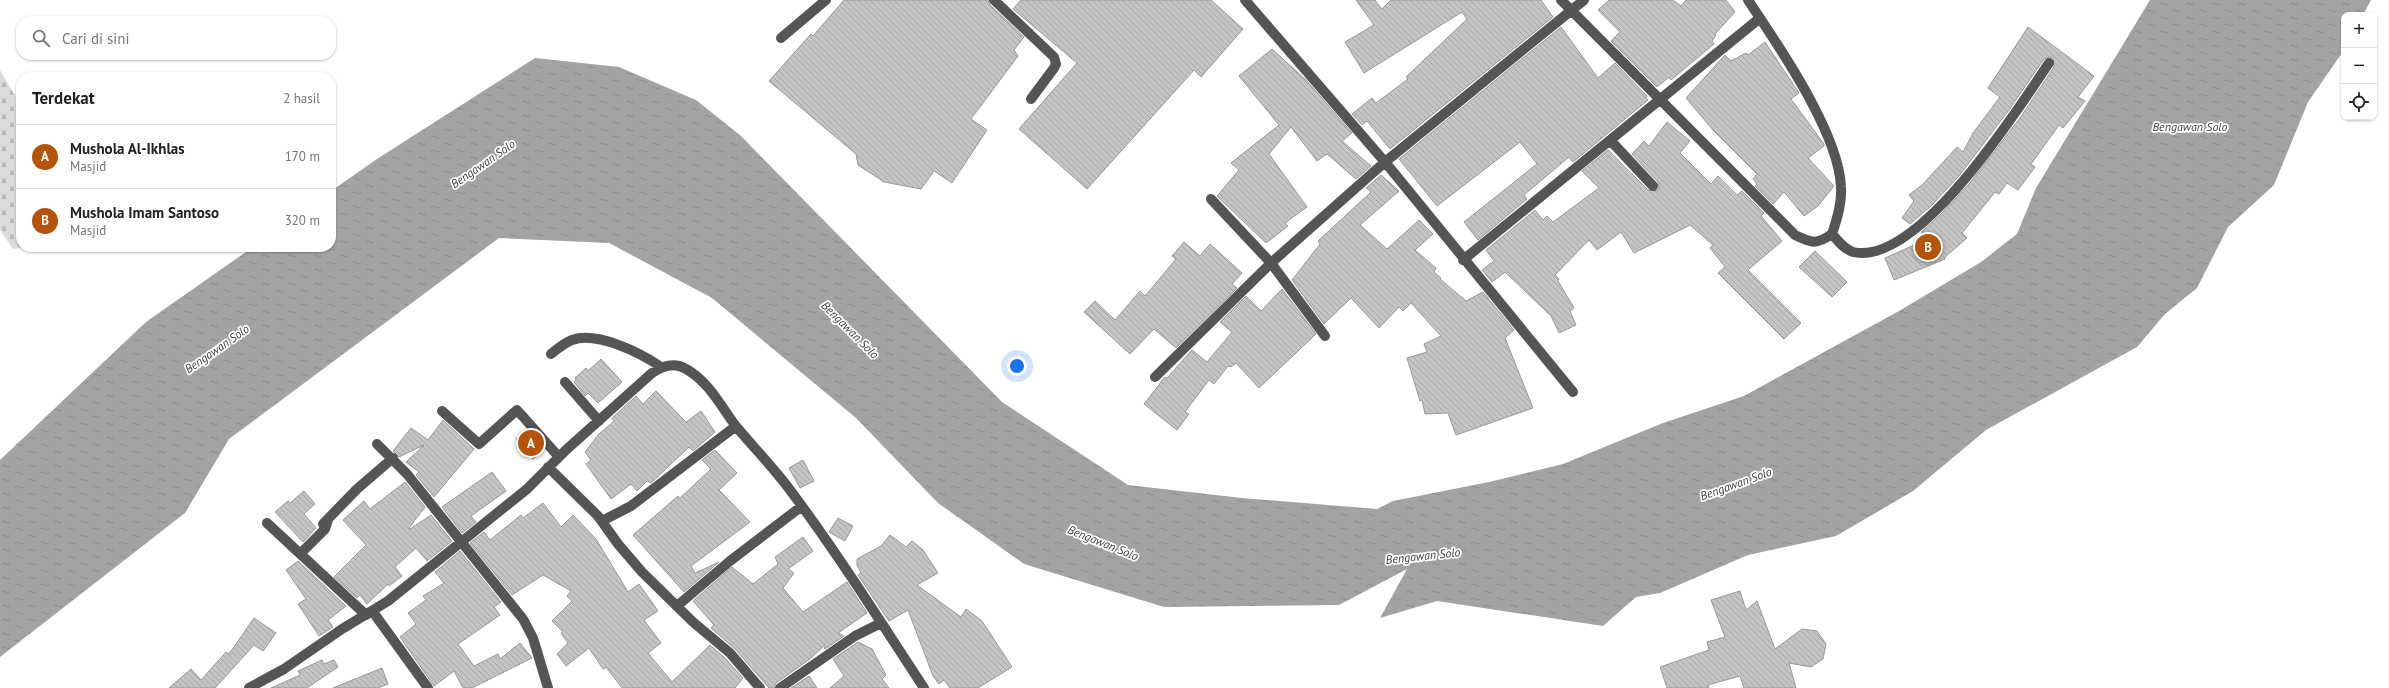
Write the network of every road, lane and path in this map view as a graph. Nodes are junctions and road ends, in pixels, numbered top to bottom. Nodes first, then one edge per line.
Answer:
1 (826, 0) edge
2 (995, 0) edge
3 (1245, 0) edge
4 (1561, 0) edge
5 (1584, 0) edge
6 (1748, 0) edge
7 (1572, 11) junction
8 (1760, 18) junction
9 (780, 38) dead end
10 (2049, 63) dead end
11 (1031, 99) dead end
12 (1660, 99) junction
13 (1610, 140) junction
14 (1385, 162) junction
15 (1653, 186) dead end
16 (1211, 199) dead end
17 (1832, 234) junction
18 (1463, 260) junction
19 (1271, 263) junction
20 (1326, 336) dead end
21 (551, 354) dead end
22 (662, 367) junction
23 (1155, 377) dead end
24 (565, 382) dead end
25 (1573, 392) dead end
26 (442, 411) dead end
27 (599, 421) junction
28 (736, 426) junction
29 (377, 444) dead end
30 (559, 457) junction
31 (393, 458) junction
32 (548, 467) junction
33 (802, 506) junction
34 (602, 521) junction
35 (267, 523) dead end
36 (460, 543) junction
37 (301, 553) junction
38 (677, 606) junction
39 (370, 613) junction
40 (881, 623) junction
41 (756, 687) edge
42 (249, 688) edge
43 (428, 688) edge
44 (548, 688) edge
45 (780, 688) edge
46 (924, 688) edge

1 - 9 street
2 - 11 street
3 - 14 street
4 - 7 street
5 - 7 street
6 - 8 street
7 - 12 street
7 - 14 street
8 - 12 street
8 - 17 street
10 - 17 street
12 - 13 street
12 - 17 street
13 - 15 street
13 - 18 street
14 - 18 street
14 - 19 street
16 - 19 street
18 - 25 street
19 - 20 street
19 - 23 street
21 - 22 street
22 - 27 street
22 - 28 street
24 - 27 street
26 - 30 street
27 - 30 street
28 - 33 street
28 - 34 street
29 - 31 street
30 - 32 street
31 - 36 street
31 - 37 street
32 - 34 street
32 - 36 street
33 - 38 street
33 - 40 street
34 - 38 street
35 - 37 street
36 - 39 street
36 - 44 street
37 - 39 street
38 - 41 street
39 - 42 street
39 - 43 street
40 - 45 street
40 - 46 street

